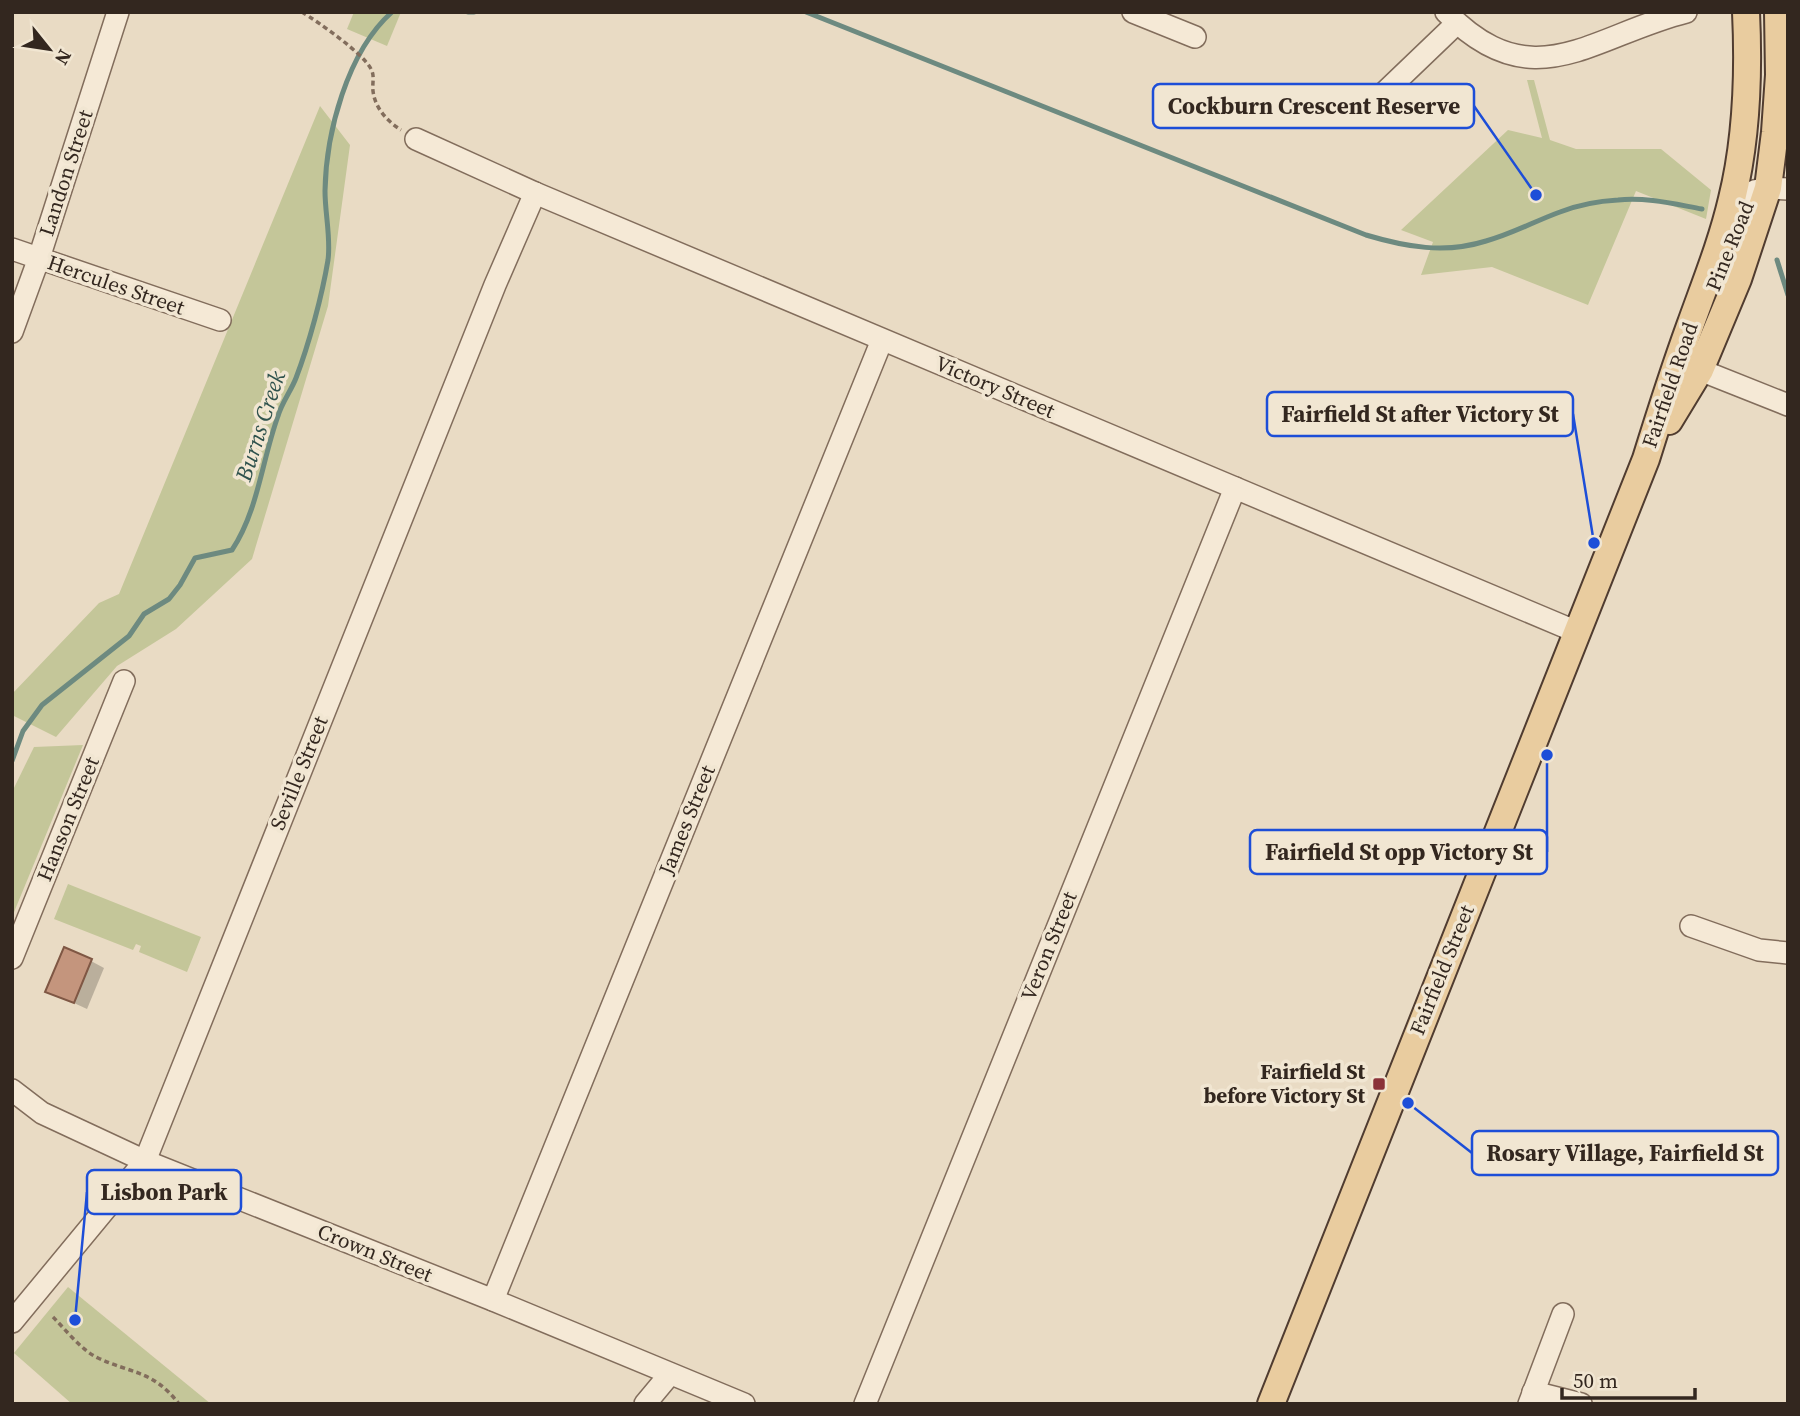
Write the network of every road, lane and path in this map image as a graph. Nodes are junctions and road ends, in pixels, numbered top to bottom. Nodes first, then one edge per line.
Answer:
1 (118, 12) edge
2 (302, 12) edge
3 (1133, 12) edge
4 (1686, 12) edge
5 (1746, 12) edge
6 (1778, 12) edge
7 (1451, 18) edge
8 (1195, 37) dead end
9 (1362, 114) dead end
10 (416, 139) joint
11 (1778, 188) edge
12 (535, 193) junction
13 (12, 249) edge
14 (39, 258) junction
15 (220, 320) dead end
16 (12, 332) edge
17 (882, 340) junction
18 (1674, 370) junction
19 (1700, 370) junction
20 (1788, 405) edge
21 (1646, 458) junction
22 (1235, 488) junction
23 (1577, 632) junction
24 (124, 681) dead end
25 (1690, 926) dead end
26 (1788, 953) edge
27 (12, 958) edge
28 (12, 1090) edge
29 (145, 1161) junction
30 (493, 1300) junction
31 (1563, 1314) dead end
32 (53, 1317) dead end
33 (12, 1322) edge
34 (670, 1374) junction
35 (1531, 1398) edge
36 (178, 1404) edge
37 (645, 1404) edge
38 (744, 1404) edge
39 (865, 1404) edge
40 (1271, 1404) edge
41 (1581, 1404) edge

1 - 14 street, Landon Street
2 - 10 path
3 - 8 street
4 - 7 street
5 - 18 main road, Fairfield Road
6 - 11 main road, Fairfield Road
7 - 9 street
10 - 12 street, Victory Street
11 - 18 street, Pine Road
11 - 19 main road, Fairfield Road
12 - 17 street, Victory Street
12 - 29 street, Seville Street
13 - 14 street, Hercules Street
14 - 15 street, Hercules Street
14 - 16 street, Landon Street
17 - 22 street, Victory Street
17 - 30 street, James Street
18 - 21 main road, Fairfield Road
19 - 20 street
19 - 21 main road, Fairfield Road
21 - 23 main road, Fairfield Street
22 - 23 street, Victory Street
22 - 39 street, Veron Street
23 - 40 main road, Fairfield Street
24 - 27 street, Hanson Street
25 - 26 street
28 - 29 street, Crown Street
29 - 30 street, Crown Street
29 - 33 street, Seville Street
30 - 34 street, Crown Street
31 - 35 street
32 - 36 path
34 - 37 street
34 - 38 street, Crown Street
35 - 41 street

